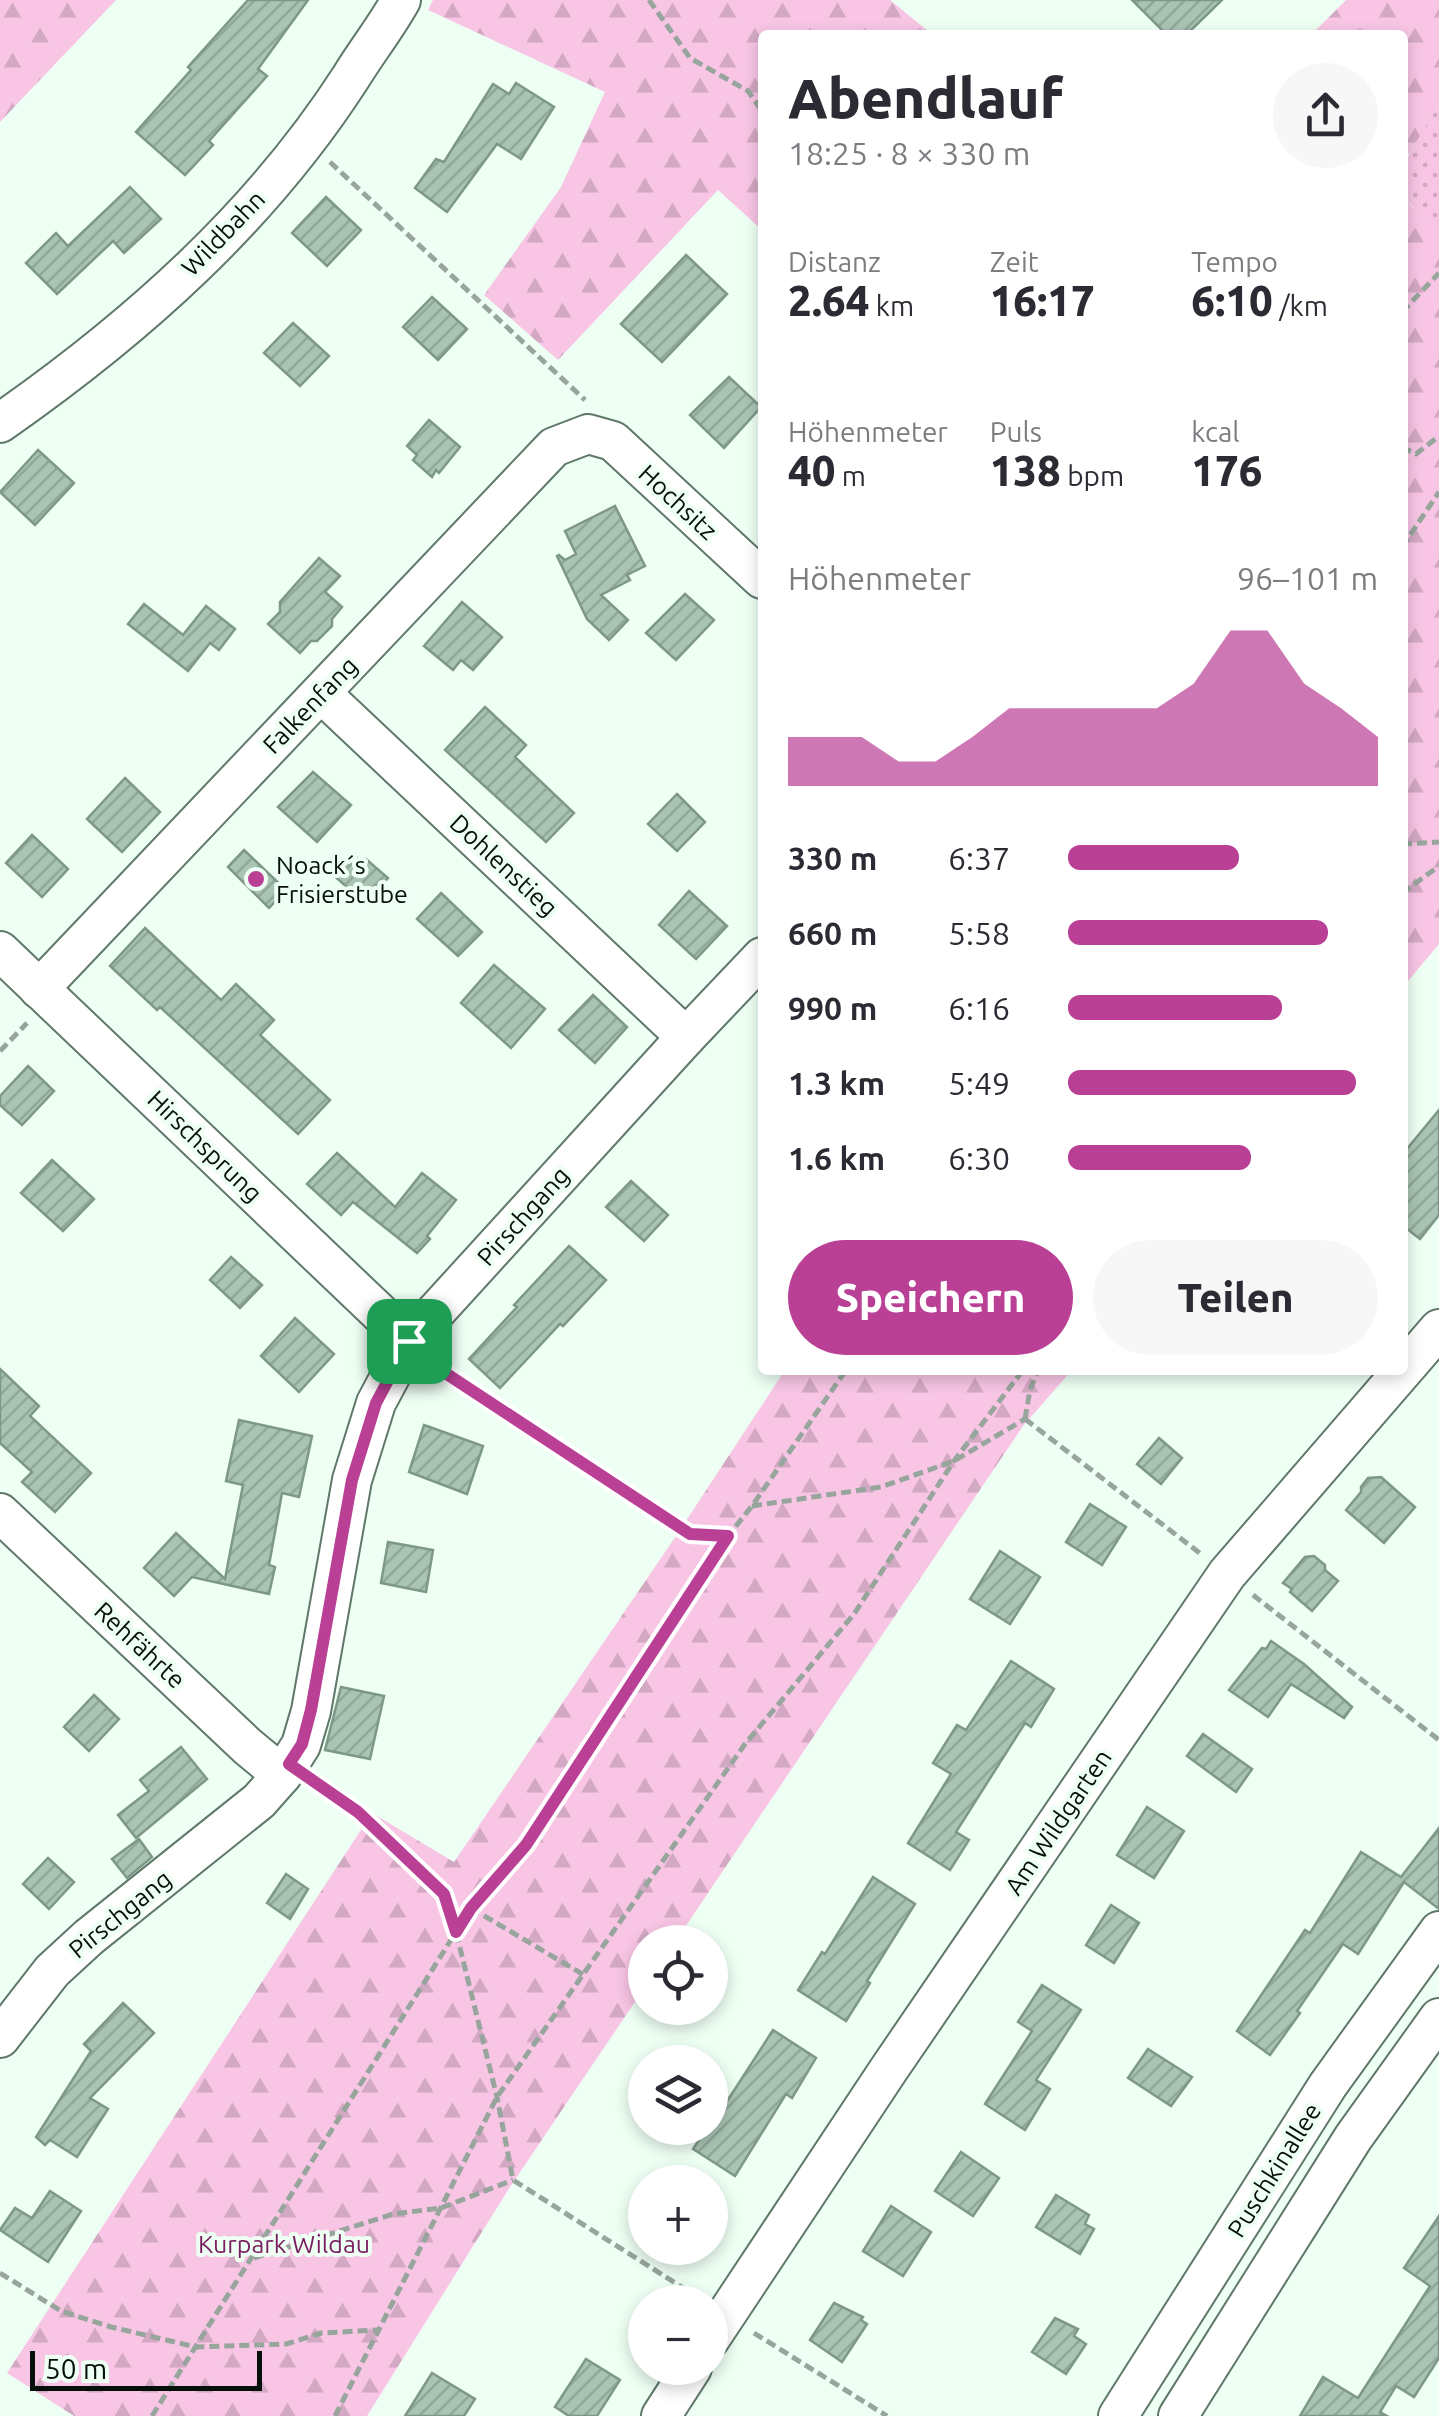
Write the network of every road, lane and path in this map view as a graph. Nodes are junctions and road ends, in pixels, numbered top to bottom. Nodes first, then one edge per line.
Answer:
1 (400, 0) edge
2 (649, 0) edge
3 (758, 105) edge
4 (320, 154) dead end
5 (1439, 273) edge
6 (1408, 306) edge
7 (0, 422) edge
8 (588, 434) junction
9 (1439, 436) edge
10 (1408, 450) edge
11 (1439, 492) edge
12 (1408, 539) edge
13 (758, 575) edge
14 (321, 693) junction
15 (1439, 842) edge
16 (1408, 844) edge
17 (1439, 866) edge
18 (1408, 889) edge
19 (0, 951) edge
20 (758, 961) edge
21 (39, 988) junction
22 (686, 1037) junction
23 (1439, 1329) edge
24 (409, 1341) junction
25 (1408, 1365) edge
26 (843, 1375) edge
27 (1020, 1375) edge
28 (1036, 1375) edge
29 (1399, 1375) edge
30 (1025, 1419) junction
31 (954, 1461) junction
32 (752, 1506) junction
33 (0, 1513) edge
34 (728, 1536) junction
35 (1227, 1574) junction
36 (1439, 1740) edge
37 (286, 1769) junction
38 (471, 1908) junction
39 (1439, 1931) edge
40 (456, 1932) junction
41 (584, 1975) junction
42 (1439, 2018) edge
43 (0, 2038) edge
44 (497, 2098) junction
45 (514, 2180) junction
46 (440, 2208) junction
47 (251, 2259) junction
48 (0, 2273) edge
49 (665, 2285) edge
50 (728, 2299) edge
51 (728, 2327) edge
52 (379, 2330) junction
53 (196, 2347) junction
54 (681, 2385) edge
55 (152, 2416) edge
56 (335, 2416) edge
57 (662, 2416) edge
58 (887, 2416) edge
59 (1118, 2416) edge
60 (1178, 2416) edge

1 - 7 street, Wildbahn
2 - 3 path
4 - 8 path
5 - 6 path
8 - 13 street, Hochsitz
8 - 14 street, Falkenfang
9 - 10 path
11 - 12 path
14 - 21 street, Falkenfang
14 - 22 street, Dohlenstieg
15 - 16 path
17 - 18 path
19 - 21 street, Hirschsprung
20 - 22 street, Pirschgang
21 - 24 street, Hirschsprung
22 - 24 street, Pirschgang
23 - 25 street, Am Wildgarten
24 - 34 path
24 - 37 street, Pirschgang
26 - 32 path
27 - 31 path
28 - 30 path
29 - 35 street, Am Wildgarten
30 - 31 path
30 - 35 path
31 - 32 path
31 - 41 path
32 - 34 path
33 - 37 street, Rehfährte
34 - 38 path
35 - 36 path
35 - 50 street, Am Wildgarten
37 - 40 path
37 - 43 street, Pirschgang
38 - 40 path
38 - 41 path
39 - 59 street, Puschkinallee
40 - 44 path
40 - 47 path
41 - 44 path
42 - 60 street, Puschkinallee
44 - 45 path
44 - 46 path
45 - 46 path
45 - 49 path
46 - 47 path
46 - 52 path
47 - 53 path
48 - 53 path
51 - 58 path
52 - 53 path
52 - 56 path
53 - 55 path
54 - 57 street

